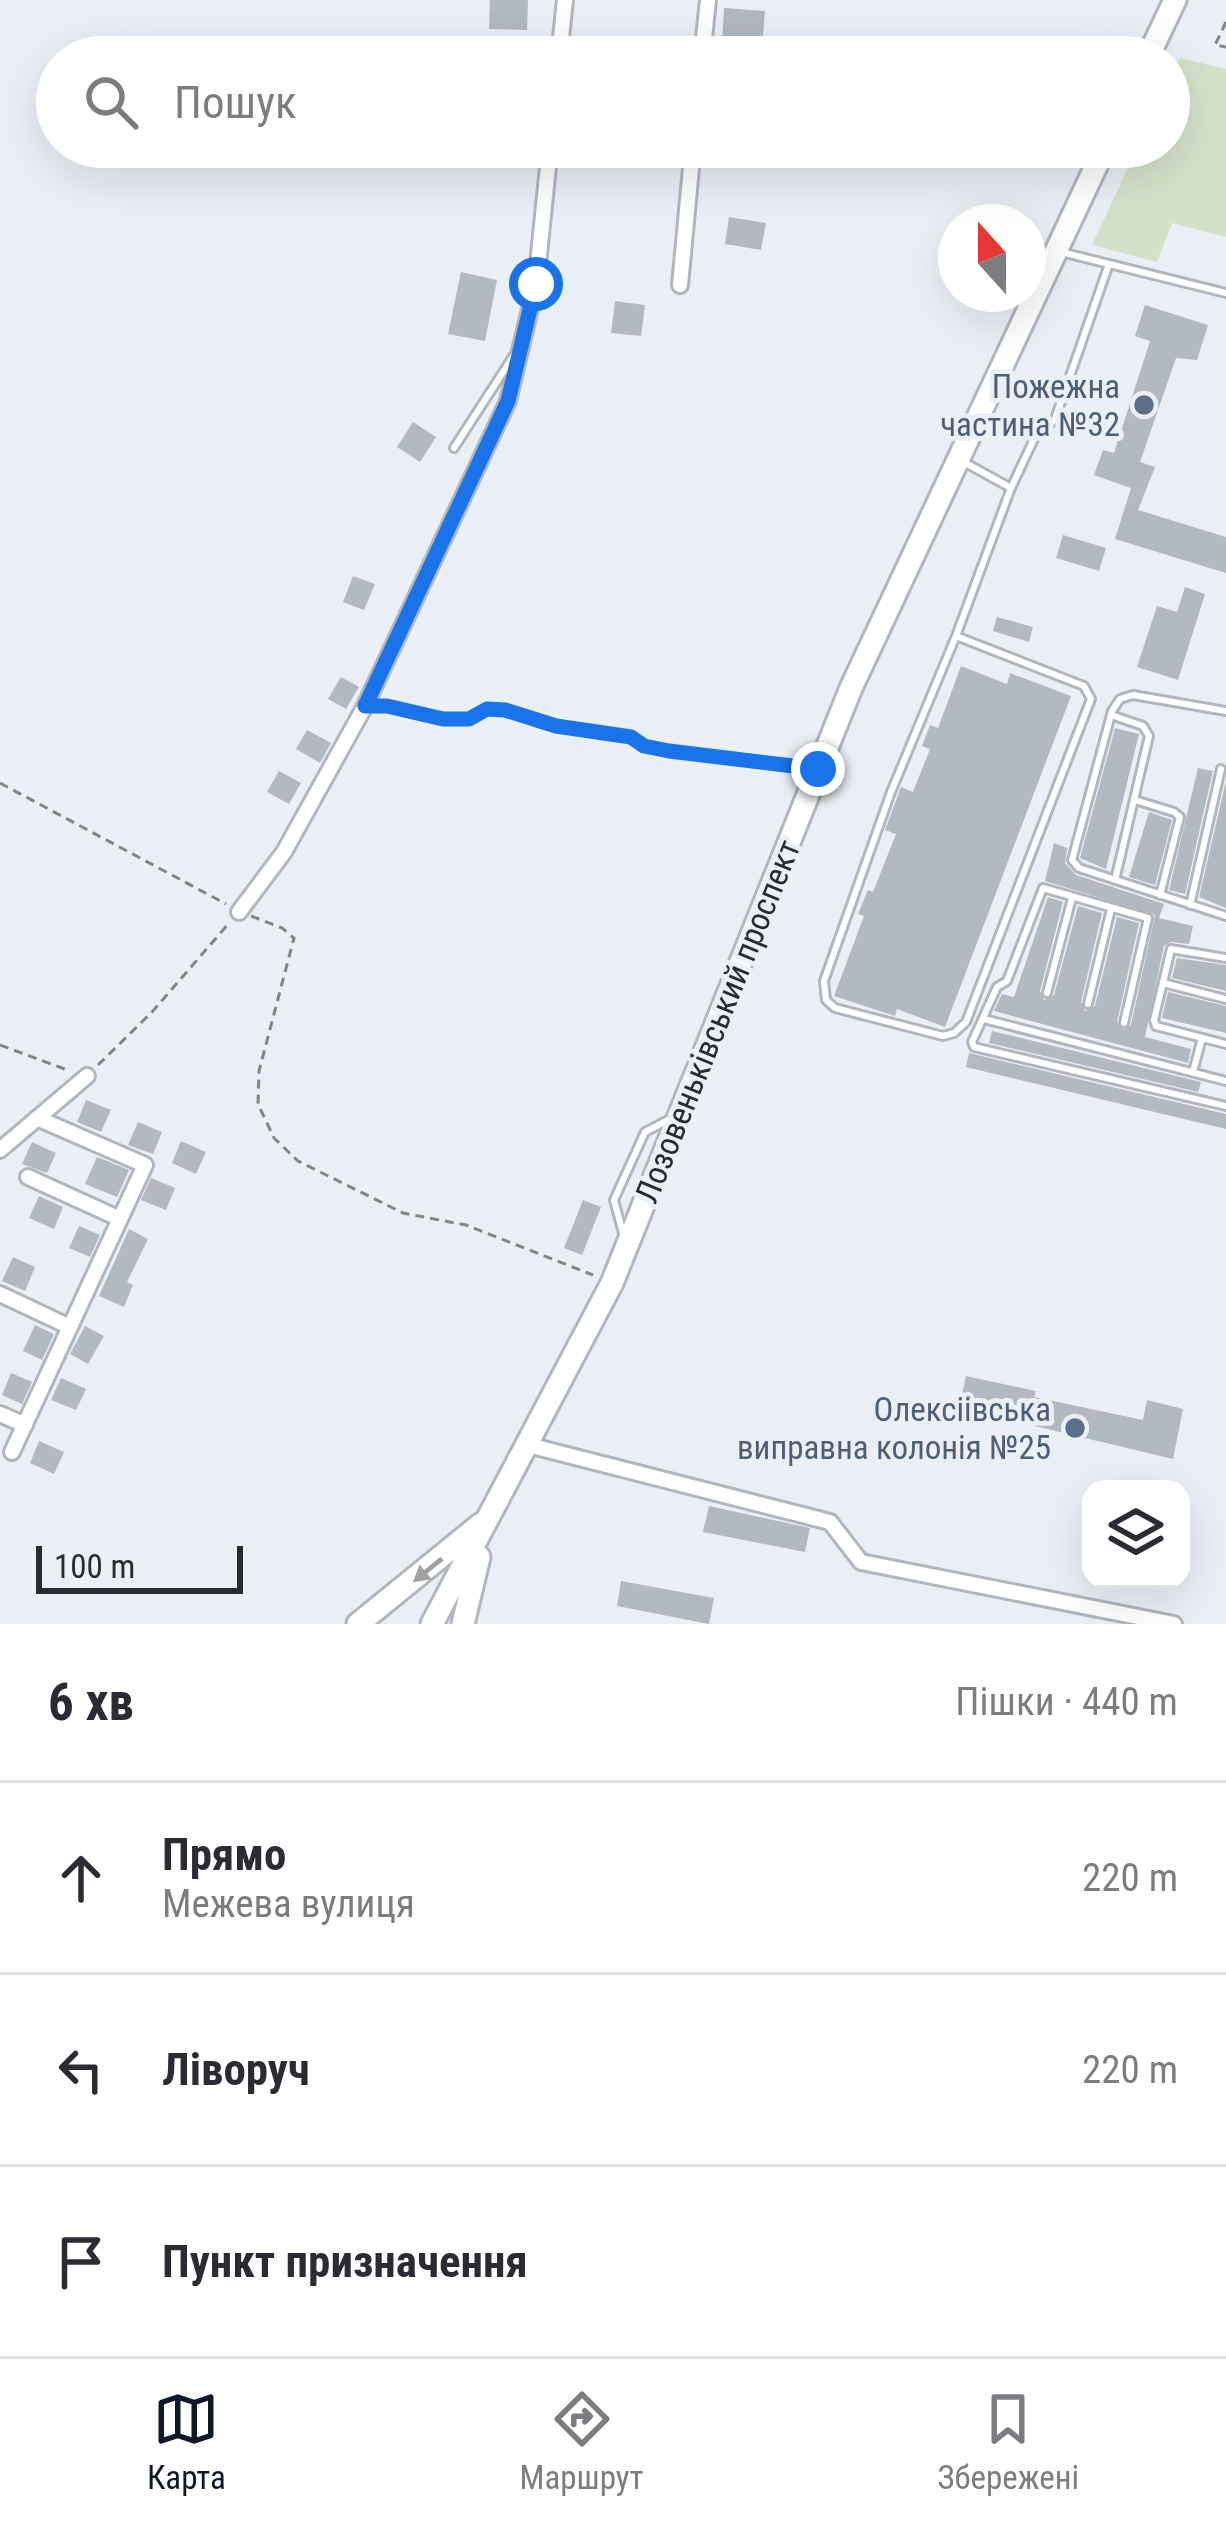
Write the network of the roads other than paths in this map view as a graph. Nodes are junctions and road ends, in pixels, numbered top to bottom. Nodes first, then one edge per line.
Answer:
1 (565, 0) edge
2 (708, 0) edge
3 (1175, 0) edge
4 (561, 36) edge
5 (704, 36) edge
6 (1158, 36) edge
7 (548, 168) edge
8 (691, 168) edge
9 (1095, 168) edge
10 (1055, 250) junction
11 (1109, 264) junction
12 (680, 284) dead end
13 (1226, 293) edge
14 (520, 345) junction
15 (454, 448) dead end
16 (958, 459) junction
17 (1011, 488) junction
18 (956, 636) junction
19 (1226, 711) edge
20 (1111, 715) junction
21 (1221, 769) dead end
22 (1134, 800) junction
23 (1115, 880) junction
24 (1160, 895) junction
25 (1072, 896) junction
26 (1190, 904) junction
27 (1111, 907) junction
28 (239, 912) road end
29 (1226, 916) edge
30 (1226, 958) edge
31 (1163, 983) junction
32 (1047, 993) dead end
33 (1226, 998) edge
34 (1088, 1004) dead end
35 (984, 1019) junction
36 (1124, 1023) dead end
37 (1202, 1038) junction
38 (1226, 1044) edge
39 (1193, 1072) junction
40 (87, 1076) road end
41 (1226, 1081) edge
42 (1226, 1106) edge
43 (37, 1118) junction
44 (0, 1150) edge
45 (28, 1177) dead end
46 (118, 1218) junction
47 (0, 1294) edge
48 (70, 1327) junction
49 (0, 1414) edge
50 (25, 1425) junction
51 (528, 1445) junction
52 (12, 1452) dead end
53 (494, 1511) junction
54 (358, 1624) edge
55 (432, 1624) edge
56 (463, 1624) edge
57 (1174, 1624) edge

1 - 4 street
2 - 5 street
3 - 6 highway
7 - 14 street
8 - 12 street
9 - 10 highway, Лозовеньківський проспект
10 - 11 lane
10 - 16 highway, Лозовеньківський проспект
11 - 13 lane
11 - 17 lane
14 - 15 lane
14 - 28 street
16 - 17 lane
16 - 51 highway, Лозовеньківський проспект
17 - 18 lane
18 - 18 lane
19 - 20 lane
20 - 22 lane
20 - 23 lane
21 - 26 lane
22 - 23 lane
22 - 24 lane
23 - 24 lane
24 - 26 lane
25 - 27 lane
25 - 32 lane
25 - 35 lane
26 - 29 lane
27 - 34 lane
27 - 36 lane
30 - 31 lane
31 - 33 lane
31 - 37 lane
35 - 39 lane
35 - 42 lane
37 - 38 lane
37 - 39 lane
39 - 41 lane
40 - 43 street
43 - 44 street
43 - 46 street
45 - 46 street
46 - 48 street
47 - 48 street
48 - 50 street
49 - 50 street
50 - 52 street
51 - 53 highway, Лозовеньківський проспект
51 - 57 street
53 -> 54 highway
53 - 55 highway, Лозовеньківський проспект
53 - 56 highway

